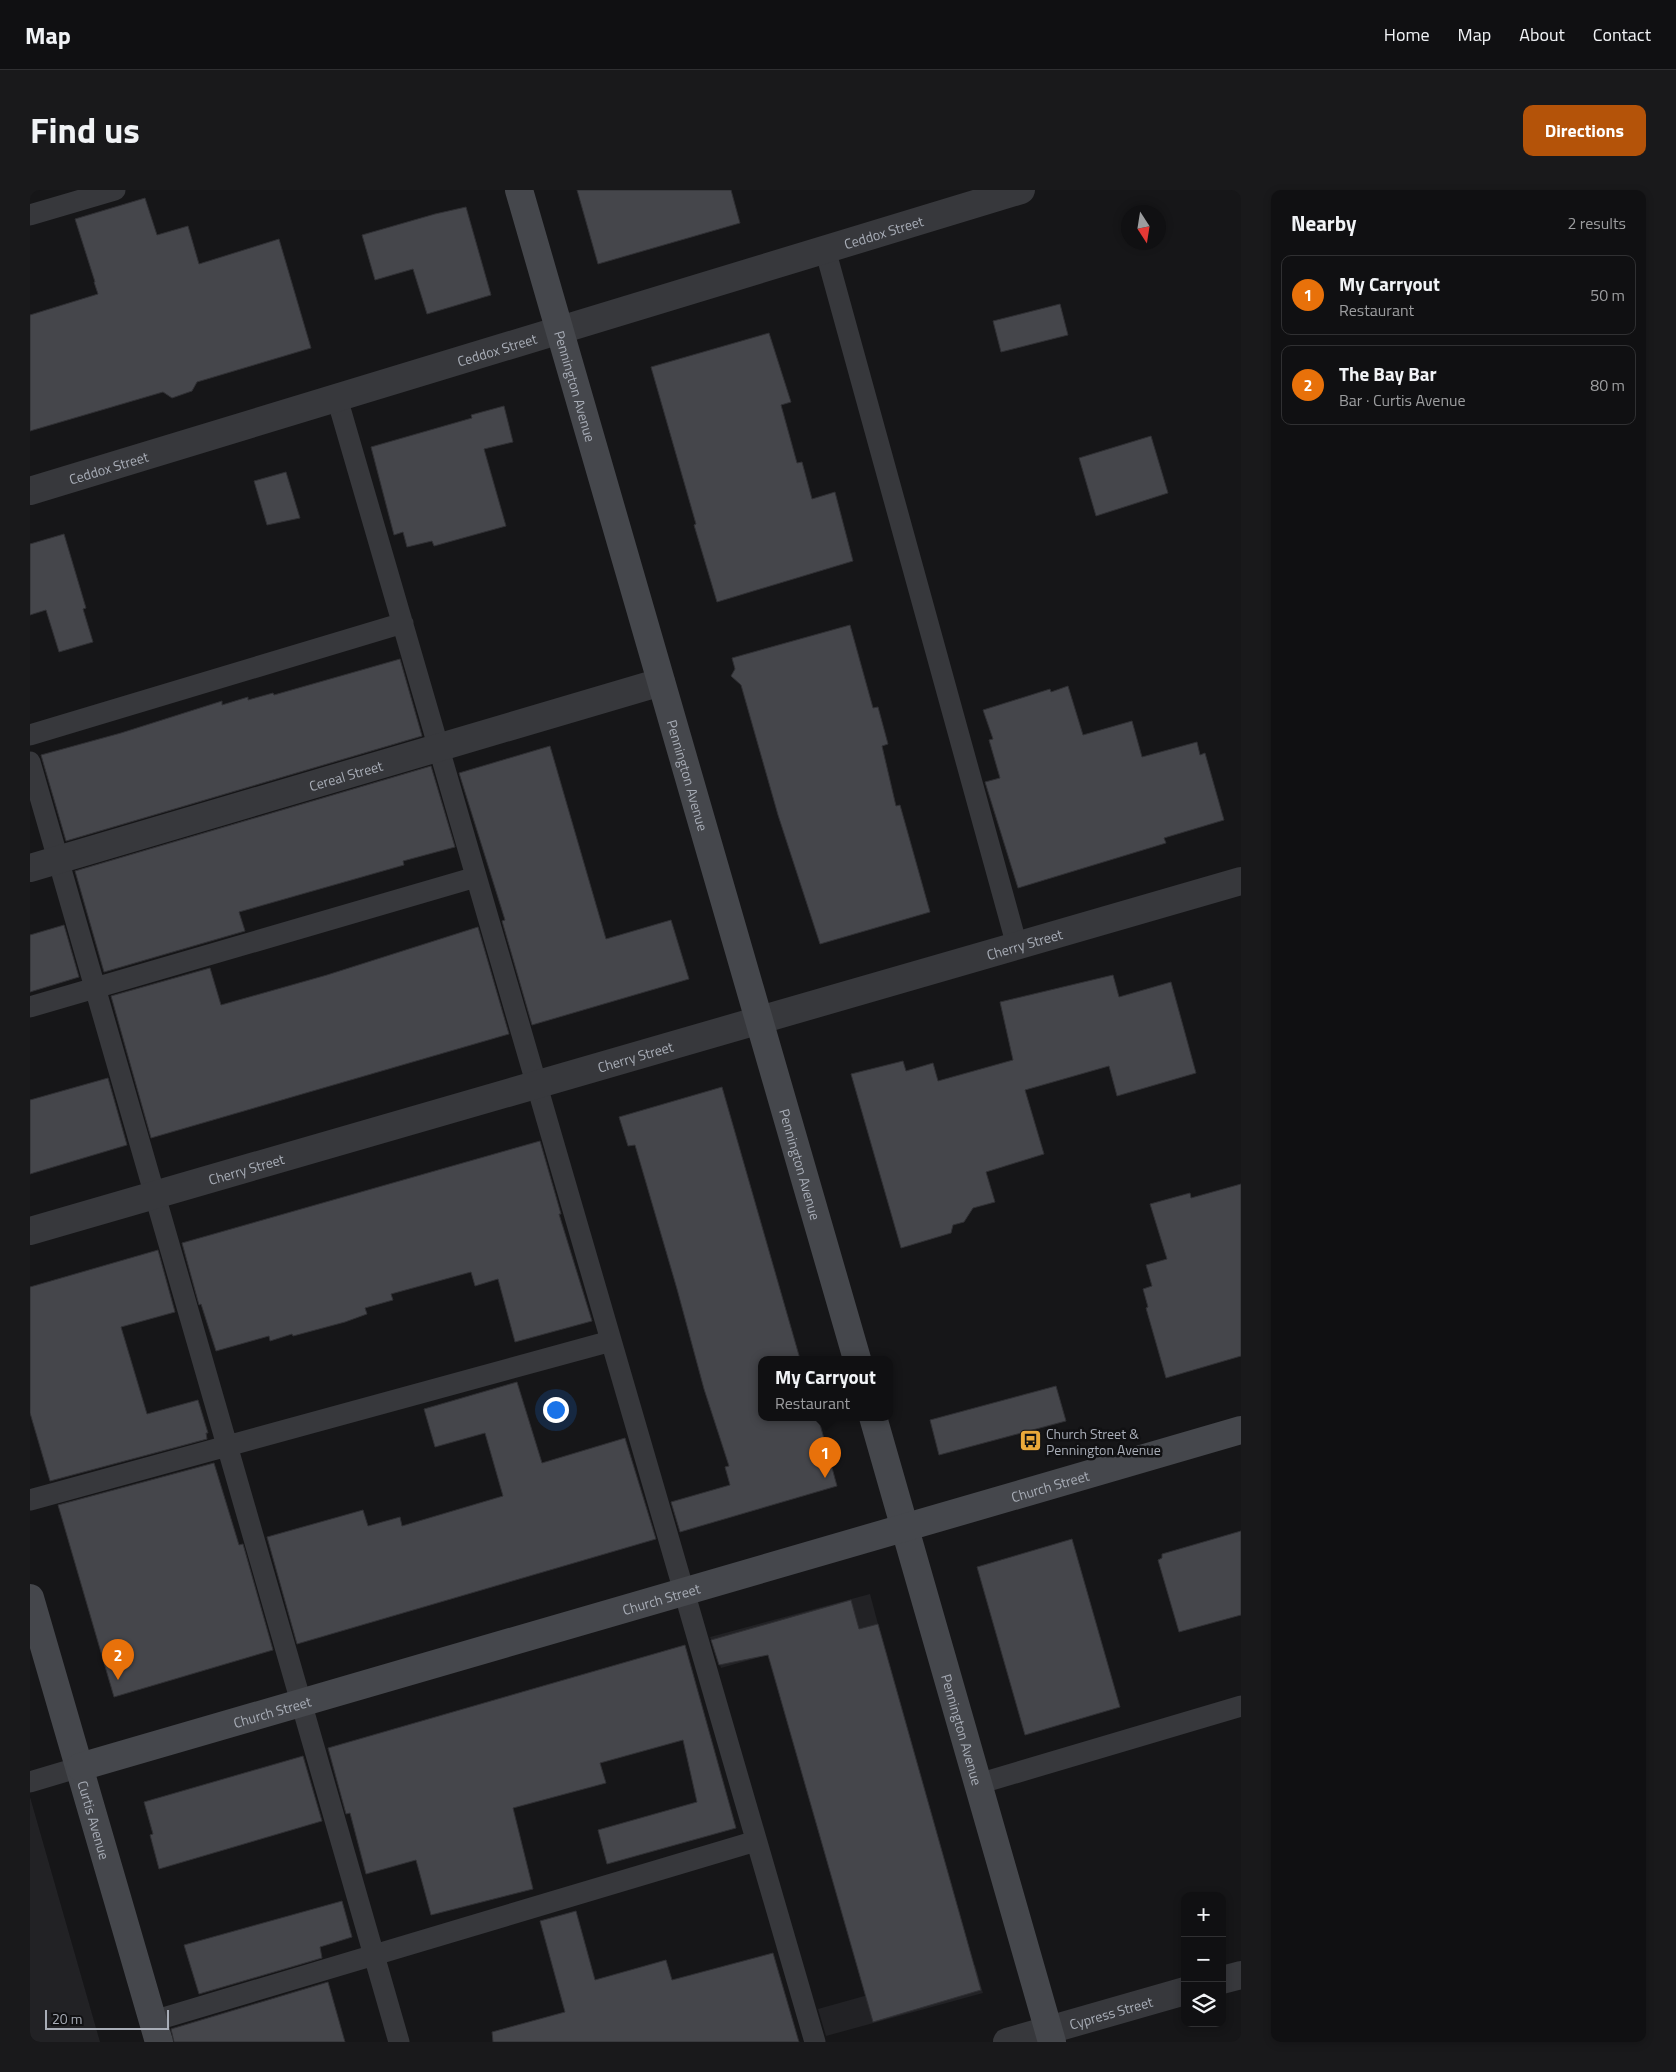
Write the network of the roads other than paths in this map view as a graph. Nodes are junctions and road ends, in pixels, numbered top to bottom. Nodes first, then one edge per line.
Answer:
1 (115, 190) edge
2 (519, 190) edge
3 (1022, 190) edge
4 (30, 215) edge
5 (826, 250) junction
6 (560, 330) junction
7 (337, 398) junction
8 (30, 491) edge
9 (402, 623) junction
10 (661, 682) junction
11 (30, 735) edge
12 (438, 748) junction
13 (30, 762) edge
14 (58, 859) junction
15 (30, 868) edge
16 (476, 877) junction
17 (1241, 881) edge
18 (1017, 946) junction
19 (95, 988) junction
20 (30, 1007) edge
21 (759, 1020) junction
22 (536, 1085) junction
23 (155, 1194) junction
24 (30, 1231) edge
25 (611, 1341) junction
26 (856, 1356) edge
27 (875, 1421) edge
28 (1241, 1430) edge
29 (227, 1446) junction
30 (30, 1500) edge
31 (905, 1527) junction
32 (684, 1591) junction
33 (30, 1598) edge
34 (301, 1702) junction
35 (1241, 1706) edge
36 (80, 1767) junction
37 (30, 1782) edge
38 (978, 1784) junction
39 (756, 1841) junction
40 (374, 1955) junction
41 (1241, 1975) edge
42 (1226, 1979) edge
43 (1181, 1992) edge
44 (156, 2031) edge
45 (1051, 2036) edge
46 (399, 2042) edge
47 (815, 2042) edge
48 (1007, 2042) edge

1 - 4 lane
2 - 6 main road, Pennington Avenue
3 - 5 street, Ceddox Street
5 - 6 street, Ceddox Street
5 - 18 lane
6 - 7 street, Ceddox Street
6 - 10 main road, Pennington Avenue
7 - 8 street, Ceddox Street
7 - 9 lane
9 - 11 lane
9 - 12 lane
10 - 12 street, Cereal Street
10 - 21 main road, Pennington Avenue
12 - 14 street, Cereal Street
12 - 16 lane
13 - 14 lane
14 - 15 street, Cereal Street
14 - 19 lane
16 - 19 lane
16 - 22 lane
17 - 18 street, Cherry Street
18 - 21 street, Cherry Street
19 - 20 lane
19 - 23 lane
21 - 22 street, Cherry Street
21 - 26 main road, Pennington Avenue
22 - 23 street, Cherry Street
22 - 25 lane
23 - 24 street, Cherry Street
23 - 29 lane
25 - 29 lane
25 - 32 lane
27 - 31 main road, Pennington Avenue
28 - 31 main road, Church Street
29 - 30 lane
29 - 34 lane
31 - 32 main road, Church Street
31 - 38 main road, Pennington Avenue
32 - 34 main road, Church Street
32 - 39 lane
33 - 36 main road, Curtis Avenue
34 - 36 main road, Church Street
34 - 40 lane
35 - 38 lane
36 - 37 lane
36 - 44 main road, Curtis Avenue
38 - 45 main road, Pennington Avenue
39 - 40 lane
39 - 47 lane
40 - 44 lane
40 - 46 lane
41 - 42 street
43 - 45 street, Cypress Street
45 - 48 street, Cypress Street

